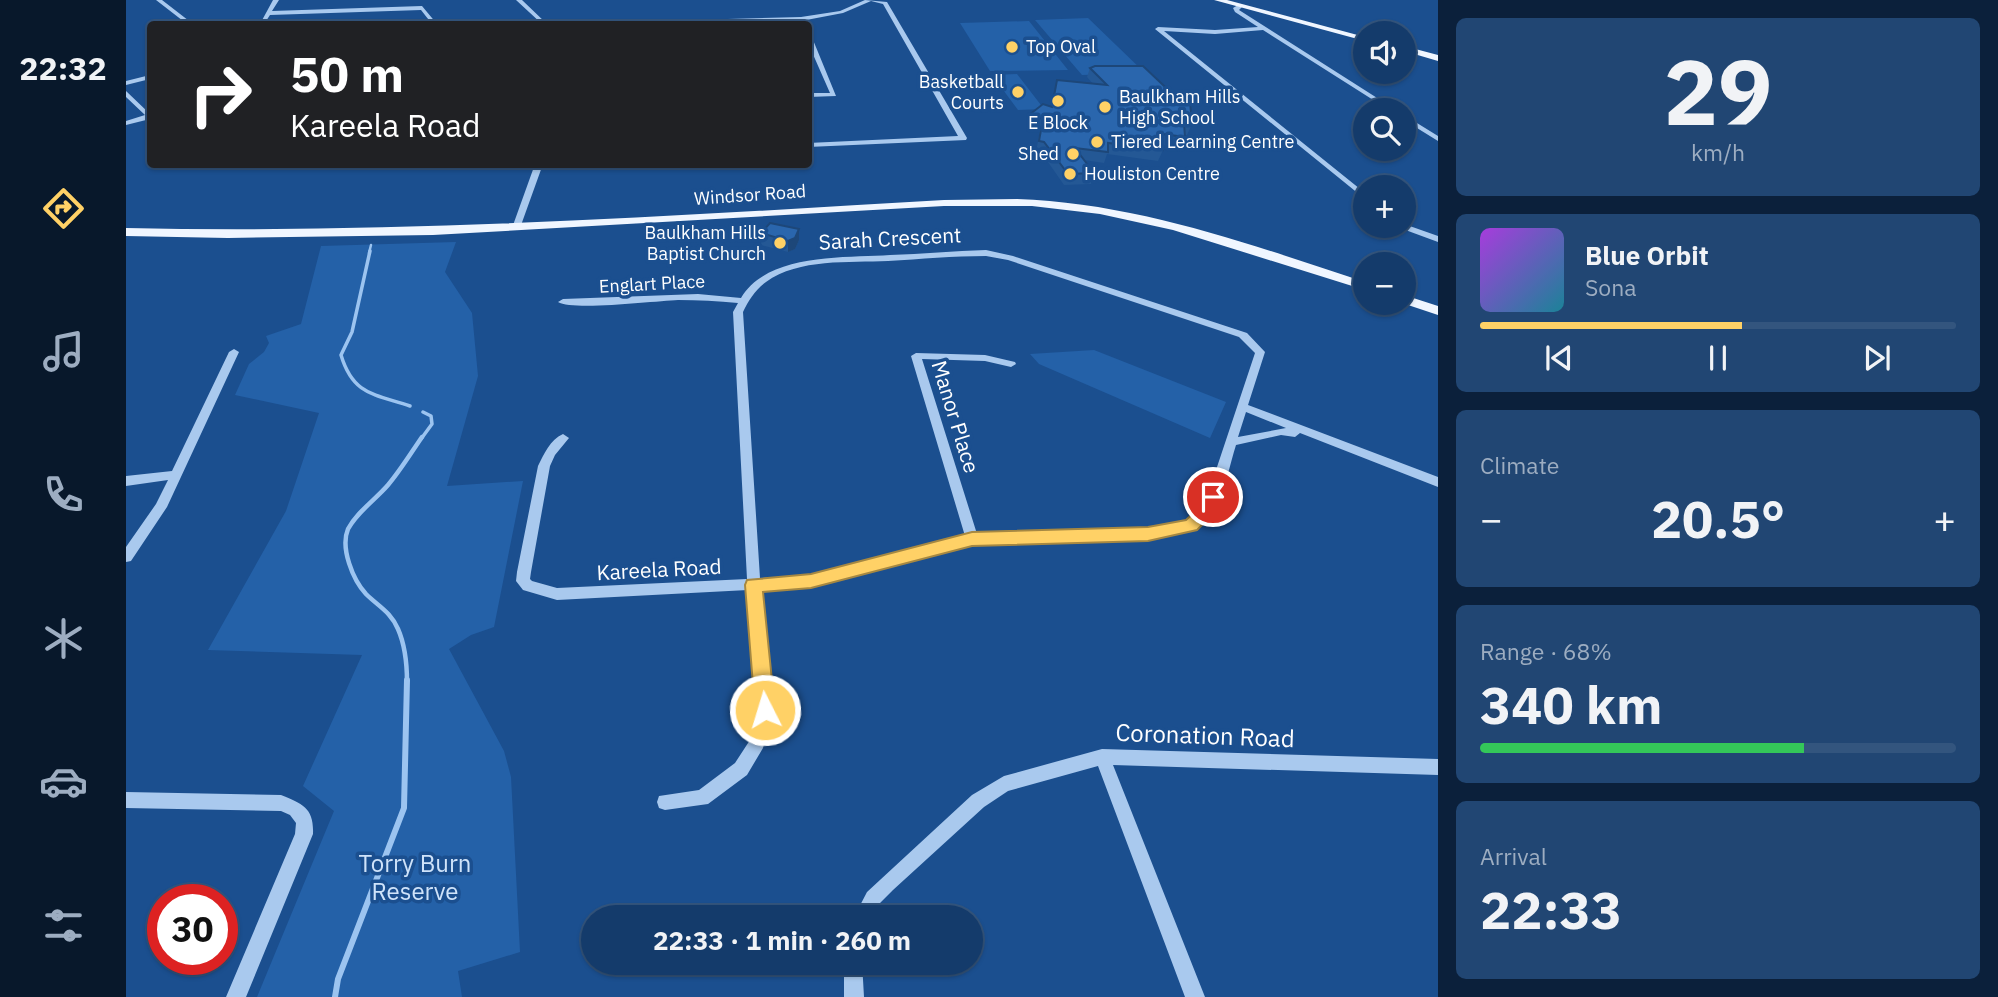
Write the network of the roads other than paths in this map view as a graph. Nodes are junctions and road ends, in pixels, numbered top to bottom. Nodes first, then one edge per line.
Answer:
1 (159, 0) edge
2 (276, 0) edge
3 (520, 0) edge
4 (871, 0) edge
5 (1217, 0) edge
6 (1240, 6) junction
7 (270, 13) junction
8 (186, 21) edge
9 (264, 21) edge
10 (432, 21) edge
11 (542, 21) edge
12 (806, 21) edge
13 (1264, 28) junction
14 (1353, 36) edge
15 (812, 43) edge
16 (812, 52) edge
17 (817, 52) junction
18 (1416, 52) edge
19 (1438, 58) edge
20 (147, 78) edge
21 (126, 83) edge
22 (126, 93) edge
23 (812, 95) edge
24 (1374, 98) edge
25 (147, 113) edge
26 (147, 117) edge
27 (126, 123) edge
28 (1416, 125) edge
29 (1438, 139) edge
30 (812, 145) edge
31 (538, 168) edge
32 (1353, 187) edge
33 (126, 224) edge
34 (518, 224) junction
35 (1416, 231) edge
36 (126, 232) edge
37 (1438, 239) edge
38 (1353, 273) edge
39 (1353, 282) edge
40 (1416, 294) edge
41 (743, 301) junction
42 (1438, 301) edge
43 (563, 302) dead end
44 (1416, 303) edge
45 (1438, 311) edge
46 (234, 352) dead end
47 (1011, 364) dead end
48 (1242, 407) junction
49 (1313, 435) junction
50 (563, 438) dead end
51 (1233, 442) junction
52 (174, 475) junction
53 (126, 481) edge
54 (1438, 482) edge
55 (972, 539) junction
56 (126, 557) edge
57 (754, 585) junction
58 (1102, 757) junction
59 (1438, 767) edge
60 (126, 800) edge
61 (665, 802) dead end
62 (869, 905) edge
63 (853, 975) edge
64 (236, 997) edge
65 (854, 997) edge
66 (1195, 997) edge

1 - 8 street
2 - 7 street
3 - 11 street
4 - 12 street
4 - 30 street
5 - 6 main road
6 - 13 street
6 - 14 main road
7 - 9 street
7 - 10 street
13 - 24 street
13 - 32 street
15 - 17 street
16 - 17 street
17 - 23 street
18 - 19 main road
20 - 21 street
22 - 25 street
26 - 27 street
28 - 29 street
31 - 34 street
33 - 34 main road, Windsor Road
34 - 36 main road, Windsor Road
34 - 38 main road, Windsor Road
34 - 39 main road, Windsor Road
35 - 37 street
40 - 42 main road
41 - 43 street, Englart Place
41 - 48 street, Sarah Crescent
41 - 57 street
44 - 45 main road
46 - 52 street
47 - 55 street, Manor Place
48 - 49 street
48 - 51 street, Kareela Road
49 - 51 street
49 - 54 street
50 - 57 street, Kareela Road
51 - 55 street, Kareela Road
52 - 53 street
52 - 56 street
55 - 57 street, Kareela Road
57 - 61 street
58 - 59 street, Coronation Road
58 - 62 street
58 - 66 street, Coronation Road
60 - 64 street
63 - 65 street

